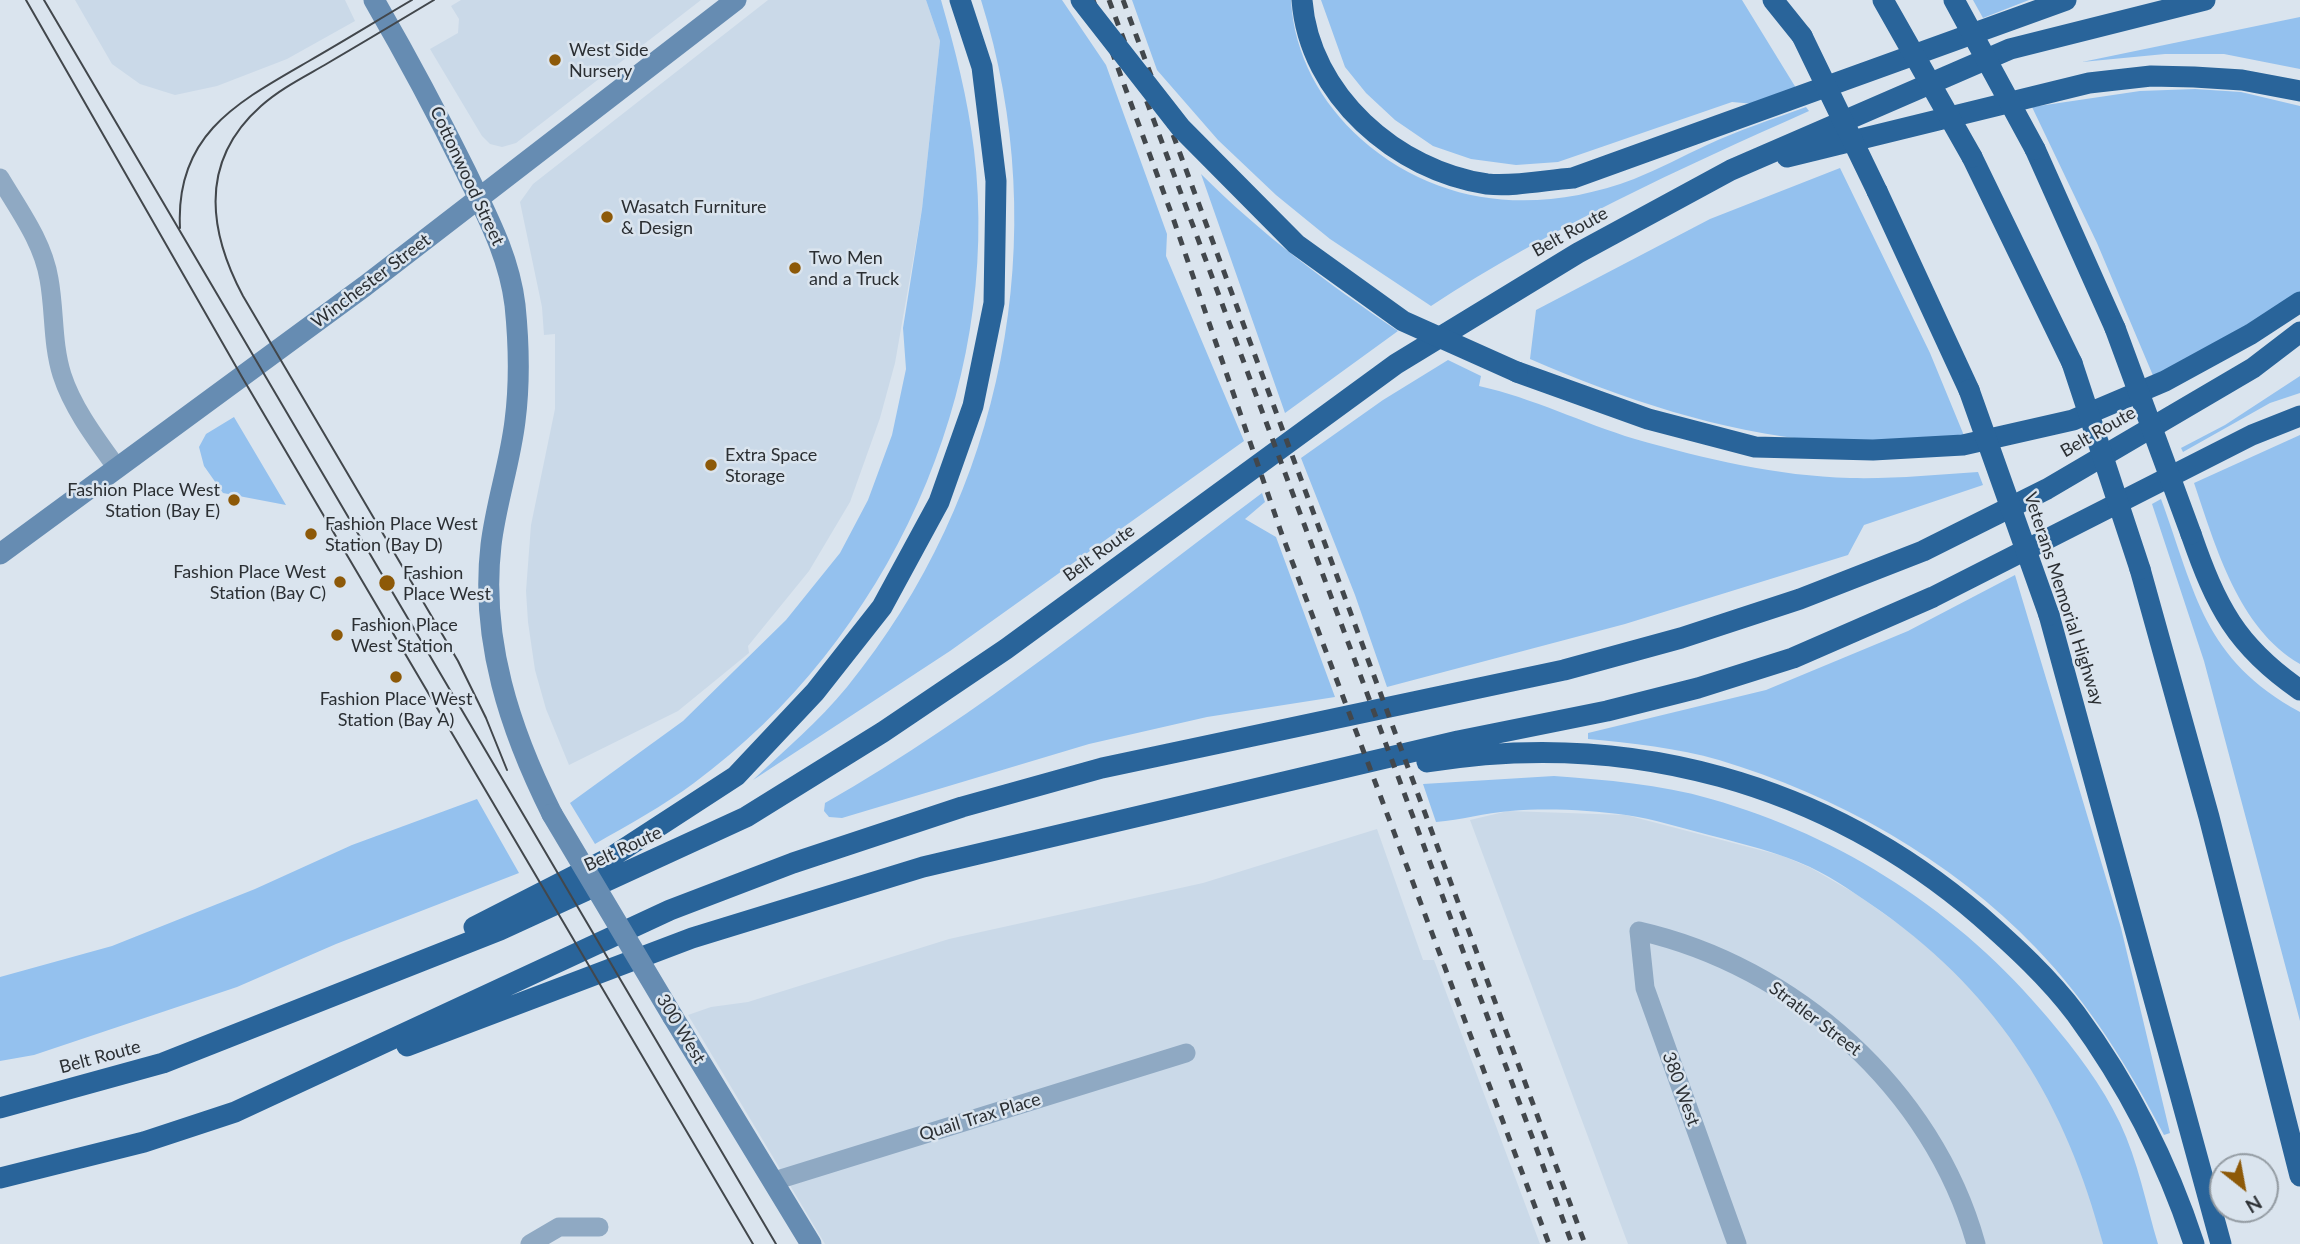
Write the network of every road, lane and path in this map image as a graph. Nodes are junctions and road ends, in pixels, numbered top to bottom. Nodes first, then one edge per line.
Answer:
1 (374, 0) edge
2 (736, 0) edge
3 (960, 0) edge
4 (1081, 0) edge
5 (1302, 0) edge
6 (1773, 0) edge
7 (1779, 0) edge
8 (1883, 0) edge
9 (1954, 0) edge
10 (2066, 0) edge
11 (2205, 0) edge
12 (1802, 36) junction
13 (2300, 91) edge
14 (1731, 170) junction
15 (0, 178) edge
16 (480, 199) junction
17 (2300, 302) edge
18 (2300, 332) edge
19 (2300, 415) edge
20 (117, 468) junction
21 (0, 554) edge
22 (2300, 690) edge
23 (1245, 792) junction
24 (552, 814) joint
25 (1639, 931) joint
26 (355, 987) junction
27 (1186, 1054) dead end
28 (0, 1108) edge
29 (235, 1112) junction
30 (2300, 1176) edge
31 (0, 1178) edge
32 (774, 1181) junction
33 (599, 1227) dead end
34 (530, 1244) edge
35 (811, 1244) edge
36 (1737, 1244) edge
37 (1976, 1244) edge
38 (2194, 1244) edge
39 (2221, 1244) edge

1 - 16 street, Cottonwood Street
2 - 16 street, Winchester Street
3 - 26 highway
4 - 17 highway, bridge
5 - 10 highway
6 - 12 highway
7 - 12 highway, Veterans Memorial Highway
8 - 30 highway, bridge
9 - 22 highway, bridge
11 - 14 highway, Belt Route
12 - 39 highway, Veterans Memorial Highway, bridge
13 - 14 highway
14 - 26 highway, Belt Route
15 - 20 street
16 - 20 street, Winchester Street
16 - 24 street, Cottonwood Street
18 - 29 highway, Belt Route
19 - 23 highway
20 - 21 street, Winchester Street
23 - 29 highway
23 - 38 highway
24 - 32 street, 300 West, bridge
25 - 36 street, 380 West
25 - 37 street, Stratler Street
26 - 28 highway, Belt Route
27 - 32 street, Quail Trax Place
29 - 31 highway, Belt Route
32 - 35 street, 300 West
33 - 34 street

